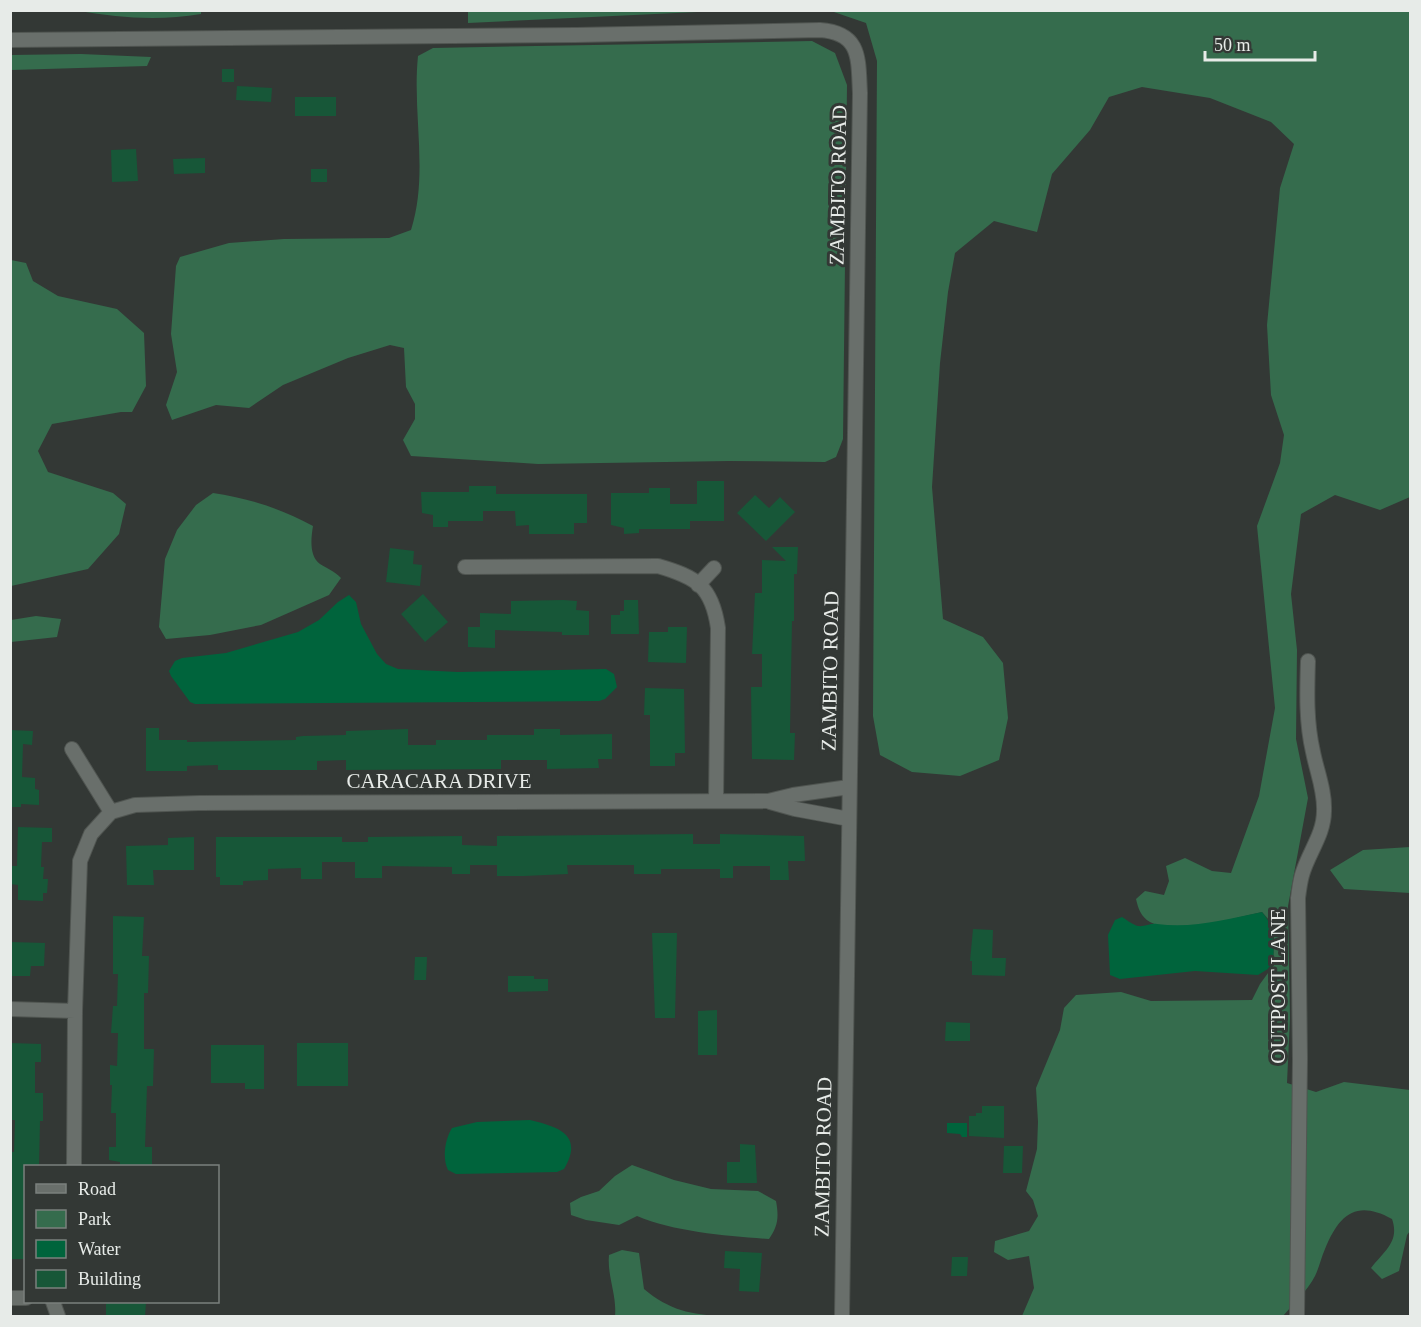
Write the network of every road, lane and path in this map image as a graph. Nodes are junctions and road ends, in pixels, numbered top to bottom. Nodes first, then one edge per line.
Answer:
1 (10, 40) edge
2 (465, 567) dead end
3 (714, 568) dead end
4 (698, 585) junction
5 (1308, 661) dead end
6 (72, 749) dead end
7 (849, 788) junction
8 (716, 801) junction
9 (768, 801) junction
10 (111, 813) junction
11 (849, 819) junction
12 (10, 1010) edge
13 (75, 1011) junction
14 (74, 1165) edge
15 (842, 1317) edge
16 (1297, 1317) edge

1 - 7 street, ZAMBITO ROAD
2 - 4 street
3 - 4 street
4 - 8 street
5 - 16 street, OUTPOST LANE
6 - 10 street
7 - 9 street, CARACARA DRIVE
7 - 11 street, ZAMBITO ROAD
8 - 9 street, CARACARA DRIVE
8 - 10 street, CARACARA DRIVE
9 - 11 street, CARACARA DRIVE
10 - 13 street
11 - 15 street, ZAMBITO ROAD
12 - 13 street
13 - 14 street

